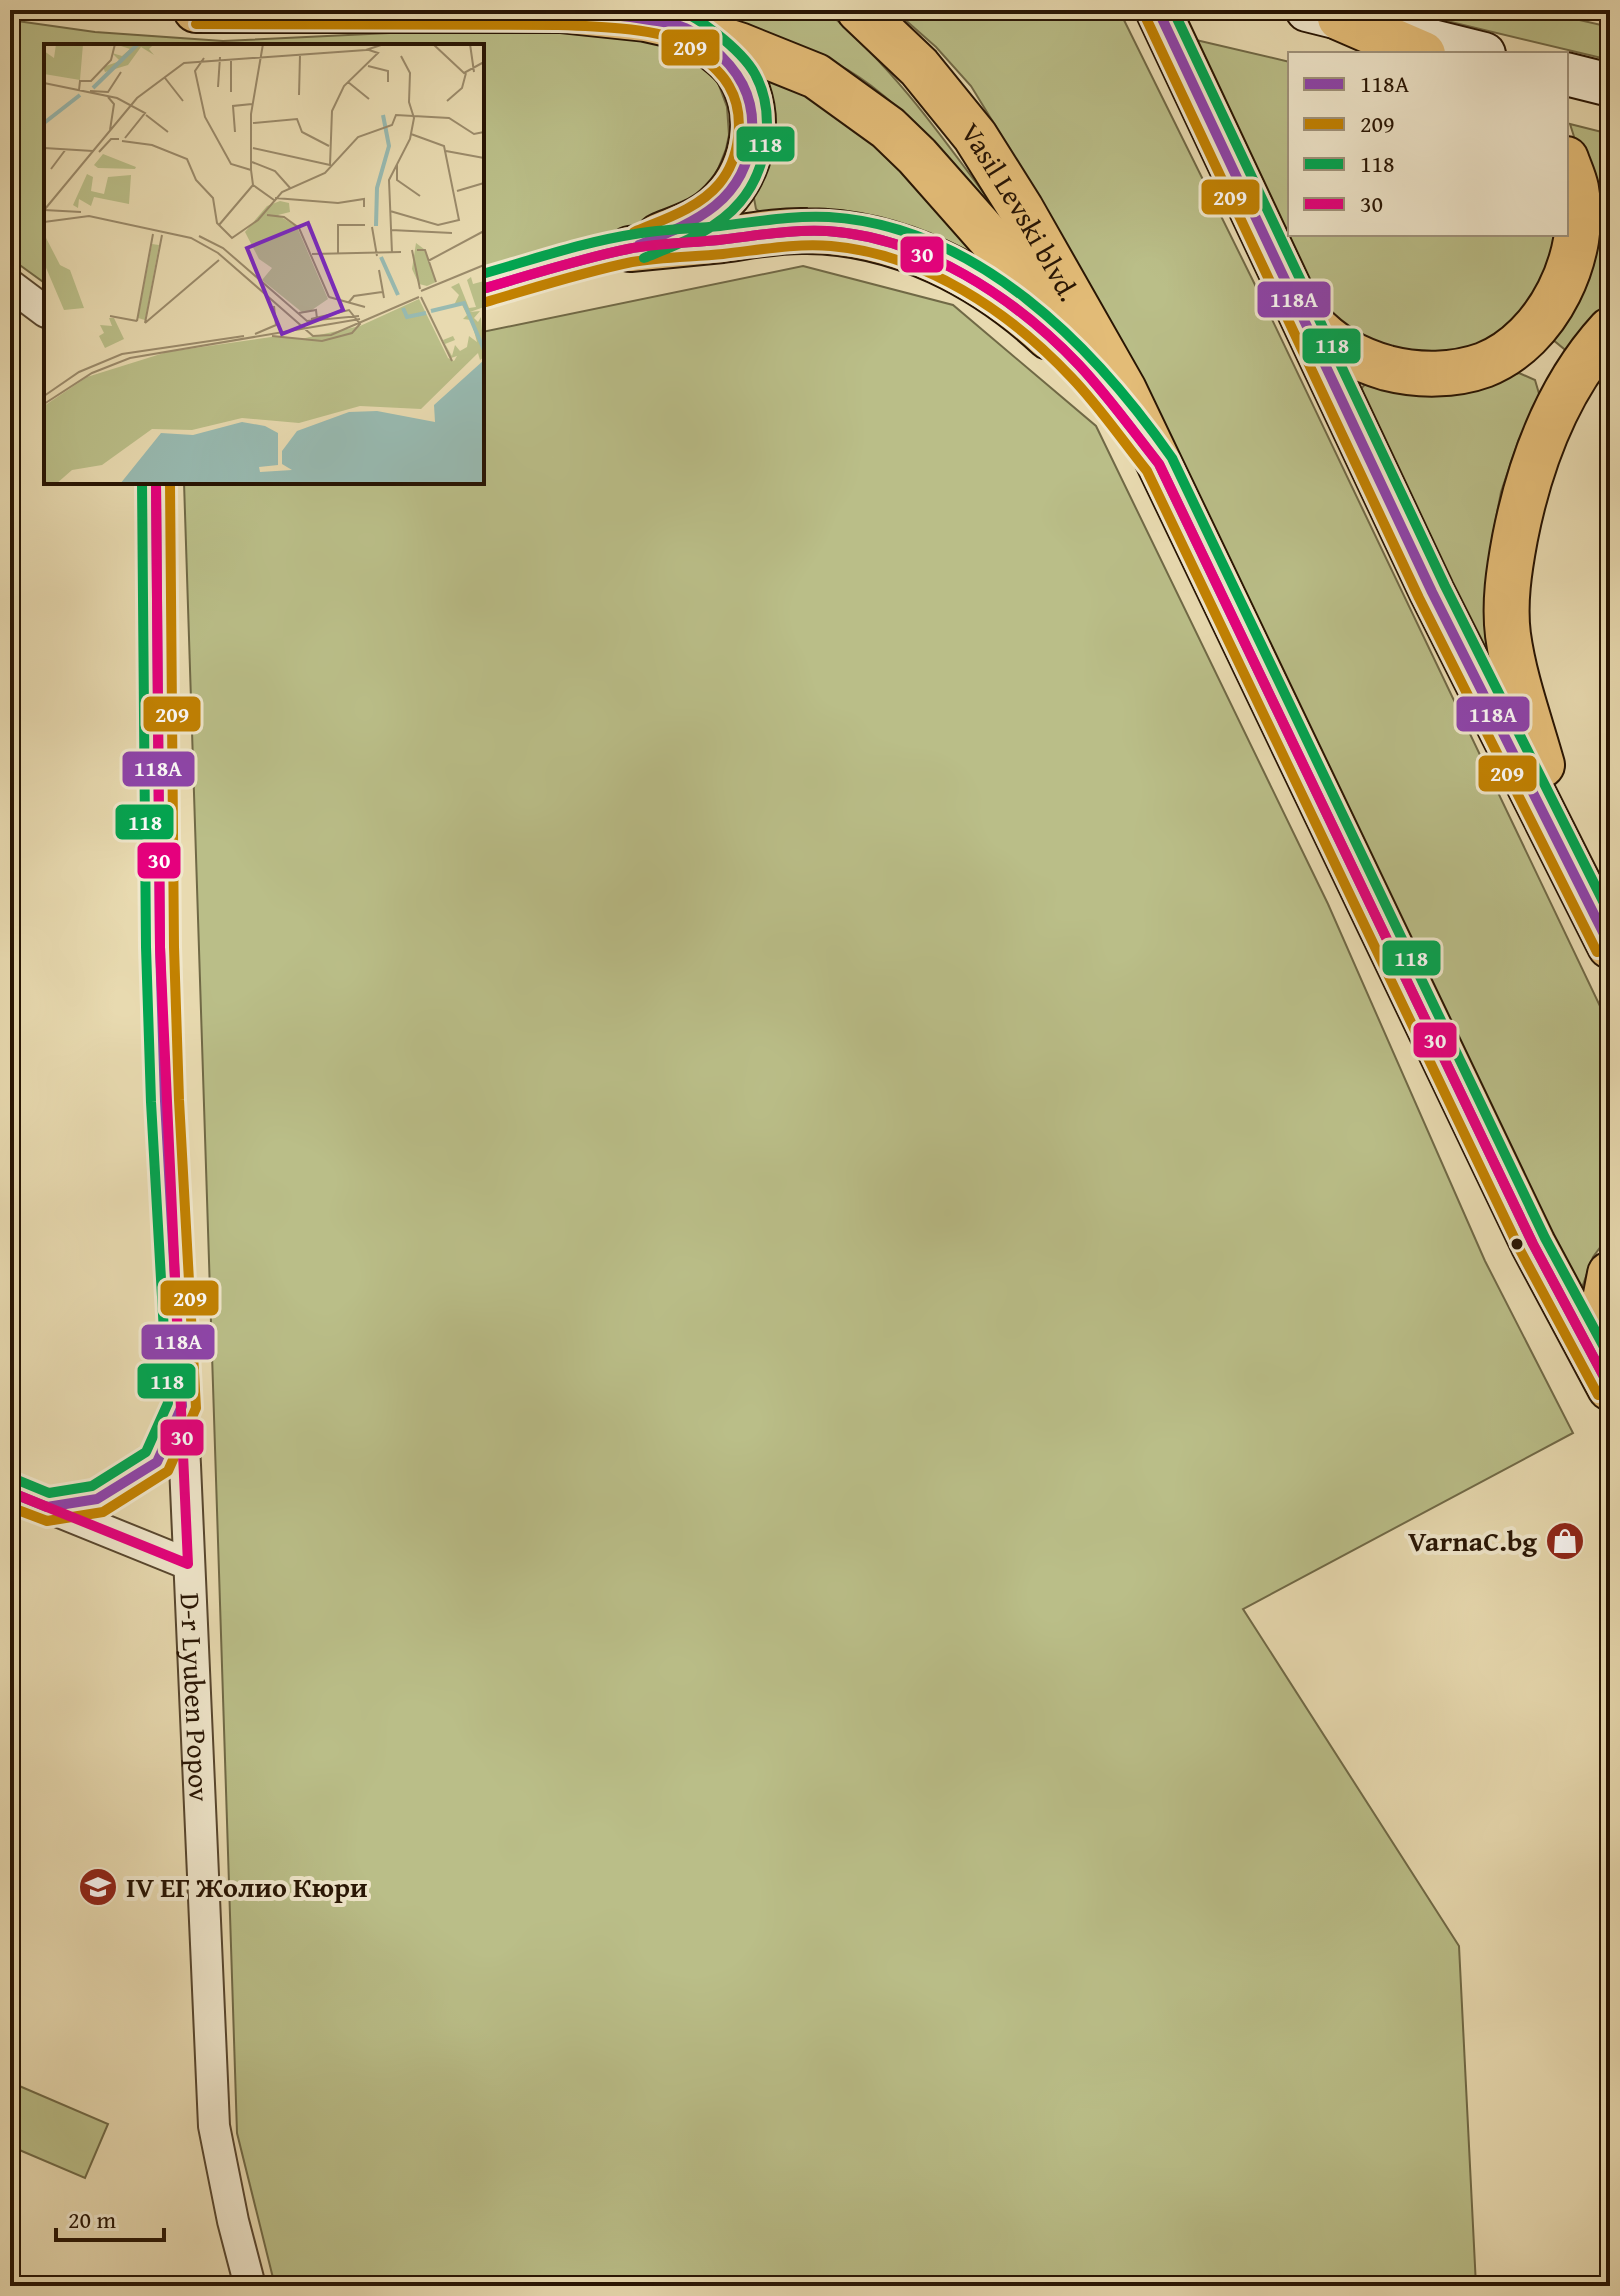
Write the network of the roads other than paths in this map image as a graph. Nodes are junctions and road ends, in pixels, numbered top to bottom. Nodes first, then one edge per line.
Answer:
1 (196, 10) edge
2 (859, 10) edge
3 (1158, 10) edge
4 (1323, 14) edge
5 (686, 28) junction
6 (1418, 52) edge
7 (1476, 52) edge
8 (1568, 74) edge
9 (1610, 85) edge
10 (1568, 165) edge
11 (630, 249) junction
12 (10, 285) edge
13 (484, 288) edge
14 (44, 310) edge
15 (1300, 310) junction
16 (1610, 330) edge
17 (1124, 390) junction
18 (1159, 464) junction
19 (156, 484) edge
20 (1574, 870) junction
21 (1610, 946) edge
22 (1610, 1274) edge
23 (1610, 1331) edge
24 (1610, 1388) edge
25 (182, 1406) junction
26 (10, 1492) edge
27 (47, 1507) junction
28 (188, 1564) junction
29 (250, 2286) edge

1 - 5 highway
2 - 17 highway, Vasil Levski blvd.
3 - 15 highway
4 - 6 highway
4 - 7 main road
5 - 11 highway
5 - 17 highway
8 - 9 main road
10 - 15 highway
11 - 13 street
11 - 18 highway
12 - 14 street
15 - 20 highway
16 - 20 highway
17 - 18 highway, Vasil Levski blvd.
18 - 24 highway, Vasil Levski blvd.
19 - 25 street, D-r Lyuben Popov
20 - 21 highway
22 - 23 highway
25 - 27 street
25 - 28 street, D-r Lyuben Popov
26 - 27 street
27 - 28 street
28 - 29 street, D-r Lyuben Popov

